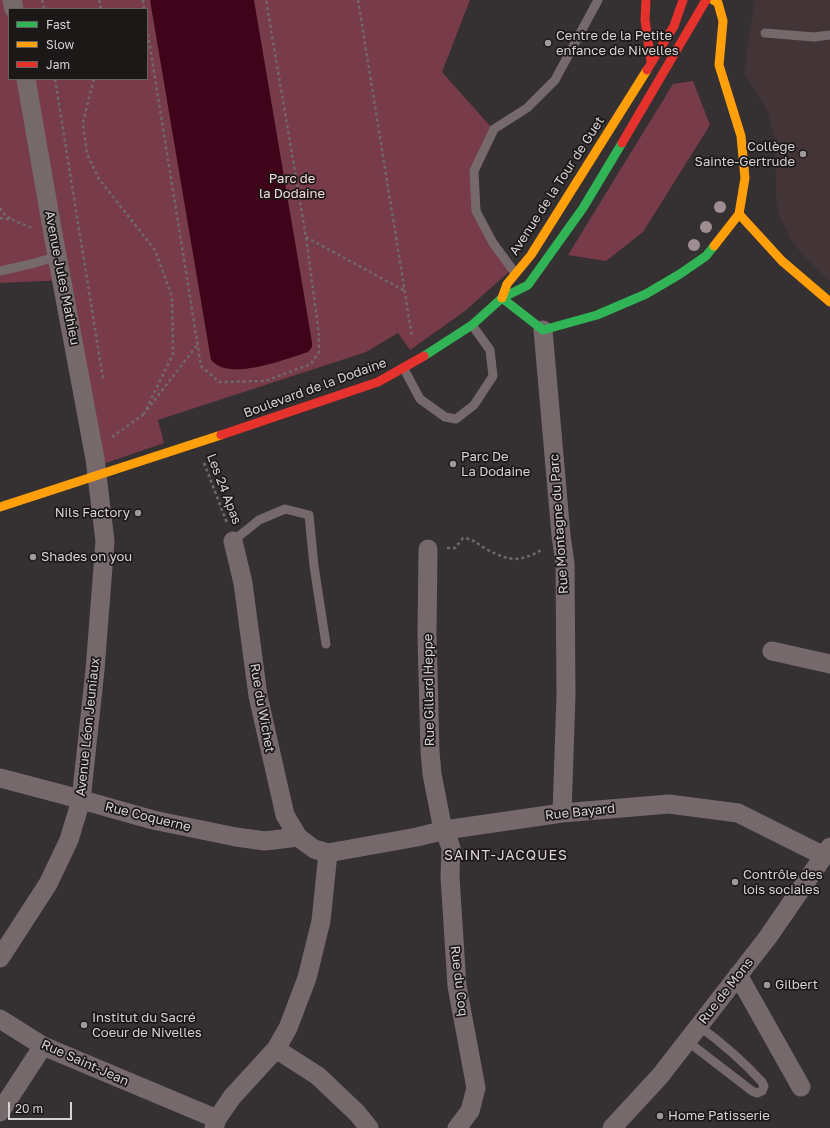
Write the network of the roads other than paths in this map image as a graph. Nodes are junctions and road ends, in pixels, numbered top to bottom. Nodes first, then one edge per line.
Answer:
1 (598, 0) edge
2 (646, 0) edge
3 (683, 0) edge
4 (706, 0) edge
5 (713, 0) edge
6 (765, 33) dead end
7 (830, 35) edge
8 (651, 62) junction
9 (26, 80) edge
10 (739, 214) junction
11 (58, 256) junction
12 (0, 271) edge
13 (515, 272) junction
14 (502, 298) junction
15 (830, 302) edge
16 (472, 325) junction
17 (543, 330) junction
18 (404, 368) junction
19 (98, 476) junction
20 (0, 507) edge
21 (233, 540) joint
22 (428, 549) dead end
23 (326, 644) dead end
24 (772, 651) dead end
25 (830, 664) edge
26 (0, 778) edge
27 (81, 800) junction
28 (562, 813) junction
29 (445, 830) junction
30 (298, 837) junction
31 (827, 851) edge
32 (328, 853) junction
33 (0, 958) edge
34 (738, 975) junction
35 (0, 1019) edge
36 (699, 1026) junction
37 (687, 1041) junction
38 (43, 1046) junction
39 (276, 1049) junction
40 (801, 1087) dead end
41 (0, 1112) edge
42 (216, 1124) edge
43 (369, 1128) edge
44 (457, 1128) edge
45 (612, 1128) edge

1 - 13 lane
2 - 8 main road
3 - 8 main road, Avenue de la Tour de Guet
4 - 14 main road
5 - 10 main road
6 - 7 lane
8 - 13 main road, Avenue de la Tour de Guet
9 - 11 street, Avenue Jules Mathieu
10 - 15 main road
10 - 17 main road
11 - 12 lane
11 - 19 street, Avenue Jules Mathieu
13 - 14 main road, Avenue de la Tour de Guet
14 - 16 main road, Boulevard de la Dodaine
14 - 17 main road
16 - 18 main road, Boulevard de la Dodaine
16 - 18 lane
17 - 28 street, Rue Montagne du Parc
18 - 19 main road, Boulevard de la Dodaine
19 - 20 main road, Boulevard de la Dodaine
19 - 27 street, Avenue Léon Jeuniaux
21 - 23 lane
21 - 30 street, Rue du Wichet
22 - 29 street, Rue Gillard Heppe
24 - 25 street
26 - 27 street, Rue Coquerne
27 - 30 street, Rue Coquerne
27 - 33 street, Avenue Léon Jeuniaux
28 - 29 street, Rue Bayard
28 - 31 street, Rue Bayard
29 - 32 street, Rue Bayard
29 - 44 street, Rue du Coq
30 - 32 street, Rue du Wichet
31 - 34 street, Rue de Mons
32 - 39 street
34 - 36 street, Rue de Mons
34 - 40 street
35 - 38 street, Rue Saint-Jean
36 - 37 street, Rue de Mons
36 - 37 lane
37 - 45 street, Rue de Mons
38 - 41 street
38 - 42 street, Rue Saint-Jean
39 - 42 street
39 - 43 street

